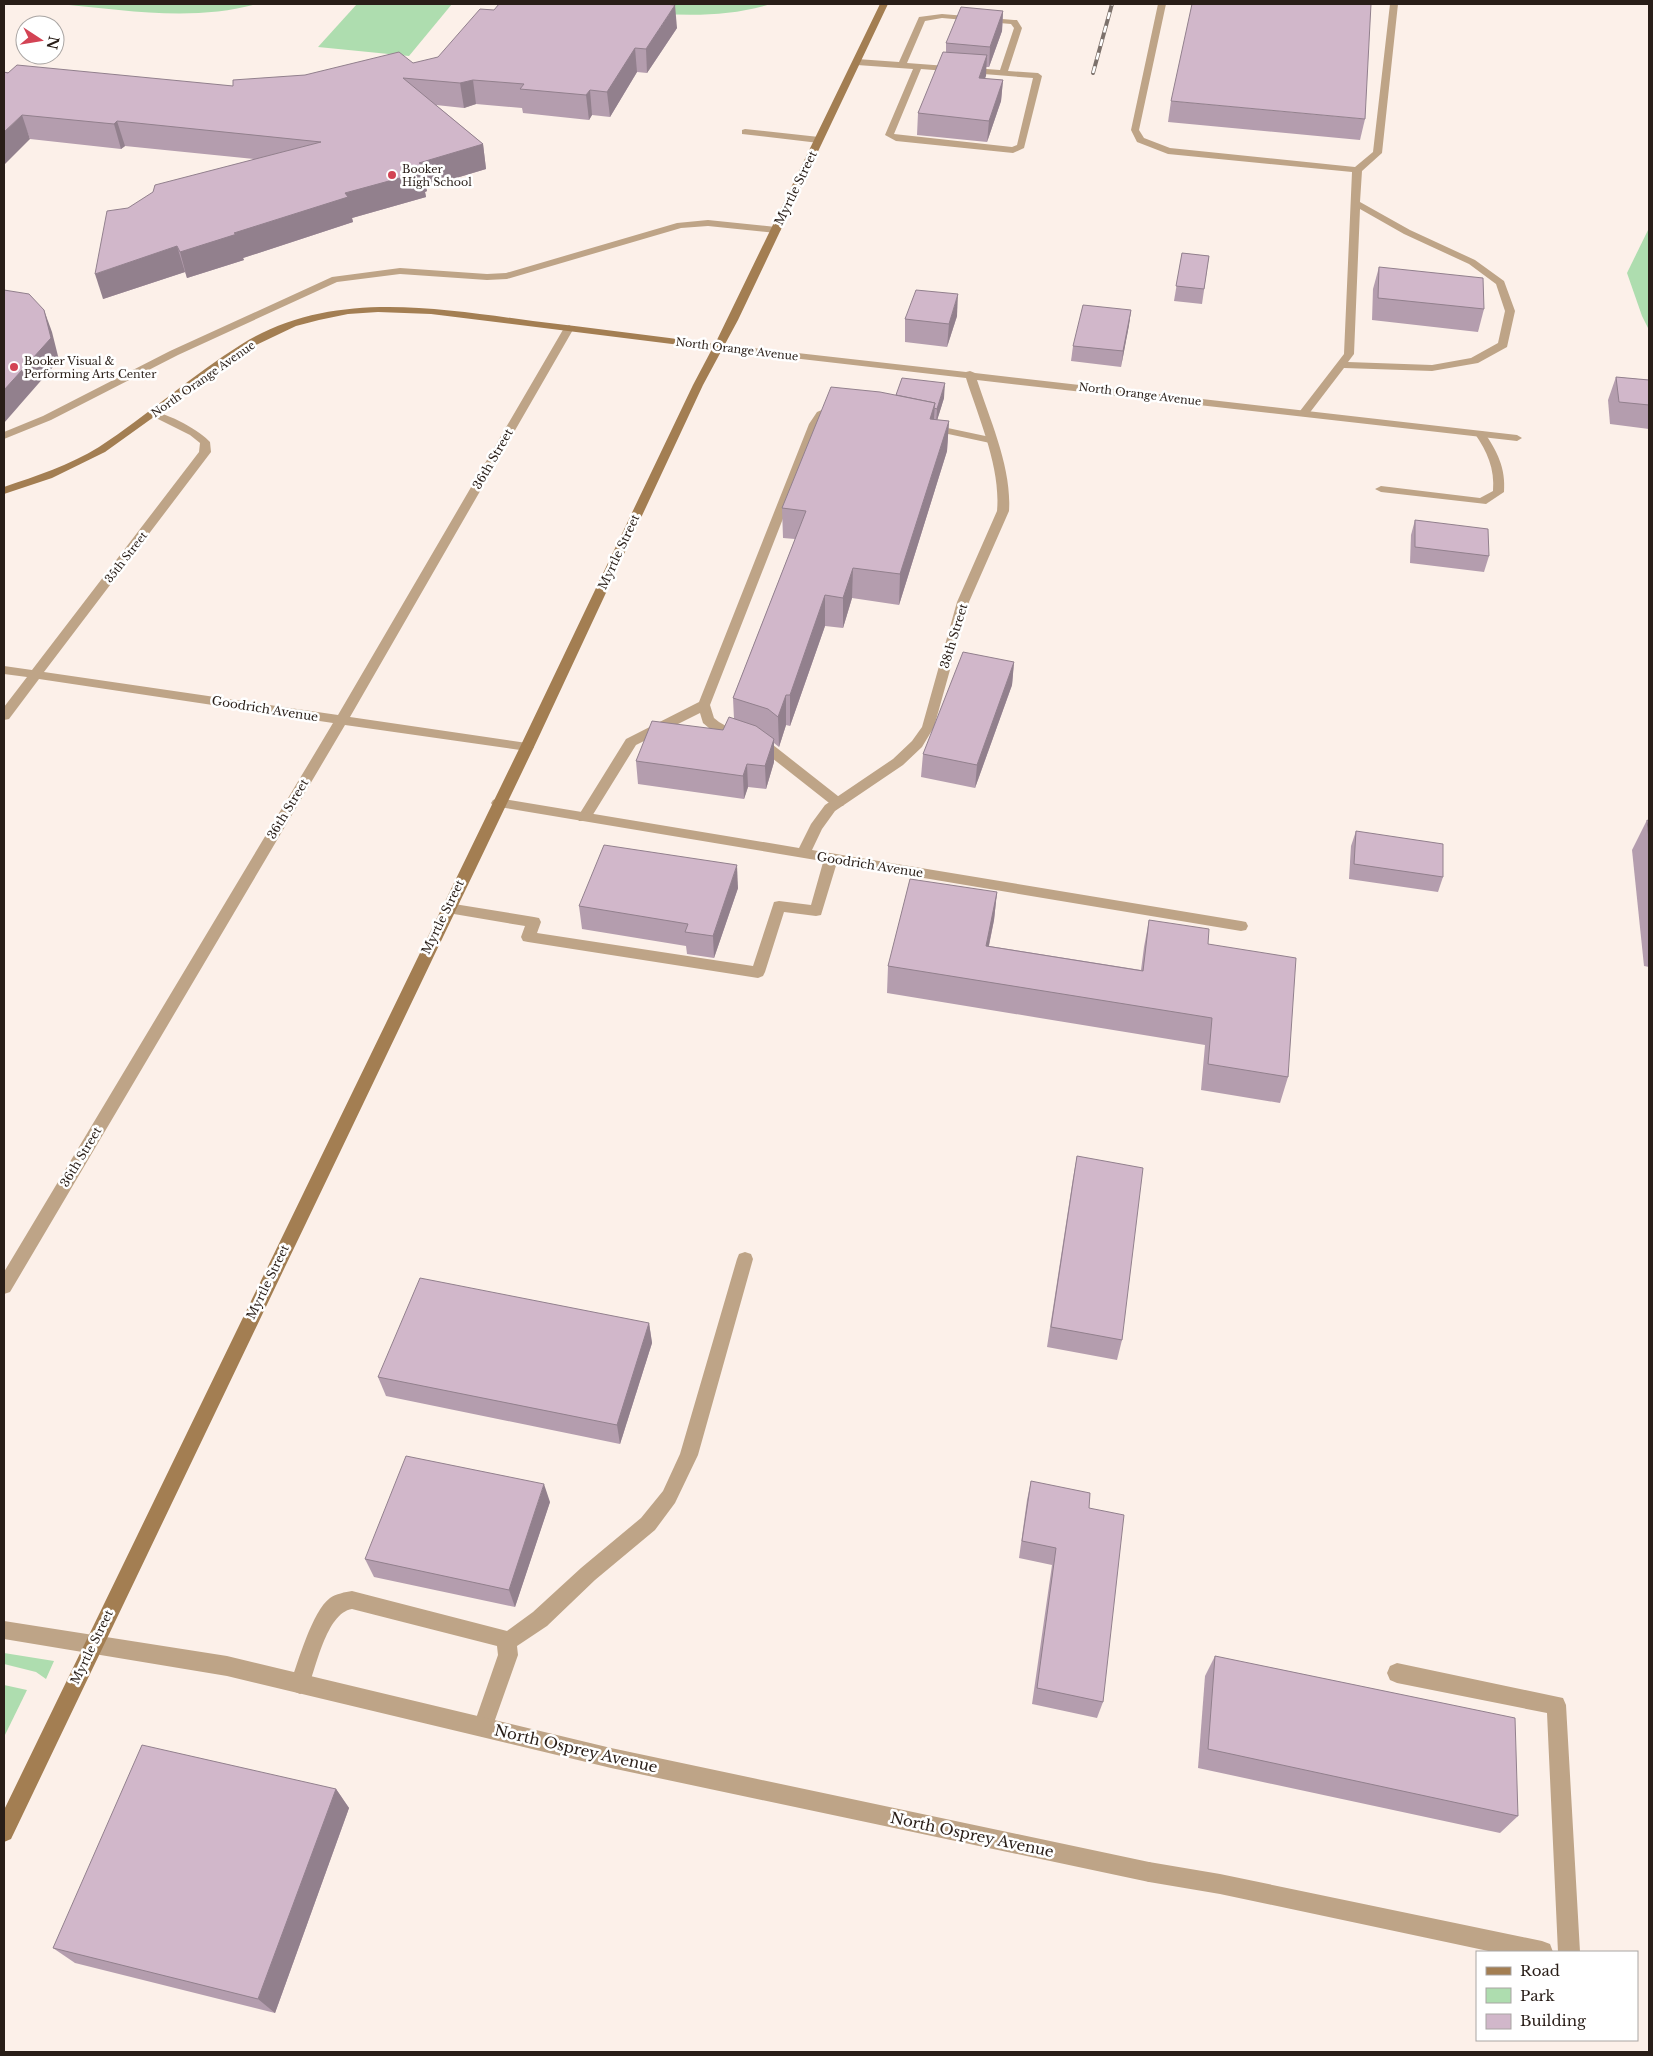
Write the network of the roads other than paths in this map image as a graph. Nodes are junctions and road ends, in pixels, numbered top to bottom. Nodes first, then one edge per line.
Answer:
1 (884, 4) edge
2 (1162, 4) edge
3 (1394, 4) edge
4 (857, 62) junction
5 (902, 65) junction
6 (918, 66) junction
7 (1003, 73) junction
8 (745, 132) dead end
9 (819, 140) junction
10 (1357, 170) junction
11 (1356, 203) junction
12 (776, 230) junction
13 (569, 328) junction
14 (718, 347) junction
15 (1343, 364) junction
16 (970, 374) junction
17 (848, 410) edge
18 (1304, 413) junction
19 (153, 414) junction
20 (913, 424) edge
21 (1480, 434) junction
22 (4, 436) edge
23 (1517, 438) dead end
24 (990, 440) junction
25 (1382, 489) dead end
26 (4, 491) edge
27 (4, 670) edge
28 (36, 675) junction
29 (704, 705) junction
30 (4, 716) edge
31 (341, 721) junction
32 (527, 747) junction
33 (838, 802) junction
34 (498, 803) junction
35 (584, 818) junction
36 (803, 854) junction
37 (831, 859) junction
38 (448, 908) junction
39 (1241, 926) dead end
40 (745, 1258) dead end
41 (4, 1287) edge
42 (4, 1630) edge
43 (507, 1642) junction
44 (93, 1645) junction
45 (1397, 1673) dead end
46 (300, 1684) junction
47 (483, 1728) junction
48 (4, 1832) edge
49 (1537, 1951) edge
50 (1569, 1951) edge

1 - 4 street, Myrtle Street
2 - 10 street
3 - 10 street
4 - 5 street
4 - 9 street, Myrtle Street
5 - 6 street
5 - 7 street
6 - 7 street
6 - 7 street
8 - 9 street
9 - 12 street, Myrtle Street
10 - 11 street
11 - 15 street
11 - 15 street
12 - 14 street, Myrtle Street
12 - 22 street
13 - 14 street, North Orange Avenue
13 - 19 street, North Orange Avenue
13 - 31 street, 36th Street
14 - 16 street, North Orange Avenue
14 - 32 street, Myrtle Street
15 - 18 street
16 - 18 street, North Orange Avenue
16 - 24 street, 38th Street
17 - 29 street
18 - 21 street, North Orange Avenue
19 - 26 street, North Orange Avenue
19 - 28 street, 35th Street
20 - 24 street
21 - 23 street, North Orange Avenue
21 - 25 street
24 - 33 street, 38th Street
27 - 28 street, Goodrich Avenue
28 - 30 street, 35th Street
28 - 31 street, Goodrich Avenue
29 - 33 street
29 - 35 street
31 - 32 street, Goodrich Avenue
31 - 41 street, 36th Street
32 - 34 street, Myrtle Street
33 - 36 street, 38th Street
34 - 35 street, Goodrich Avenue
34 - 38 street, Myrtle Street
35 - 36 street, Goodrich Avenue
36 - 37 street, Goodrich Avenue
37 - 38 street
37 - 39 street, Goodrich Avenue
38 - 44 street, Myrtle Street
40 - 43 street
42 - 44 street, North Osprey Avenue
43 - 46 street
43 - 47 street
44 - 46 street, North Osprey Avenue
44 - 48 street, Myrtle Street
45 - 50 street
46 - 47 street, North Osprey Avenue
47 - 49 street, North Osprey Avenue

